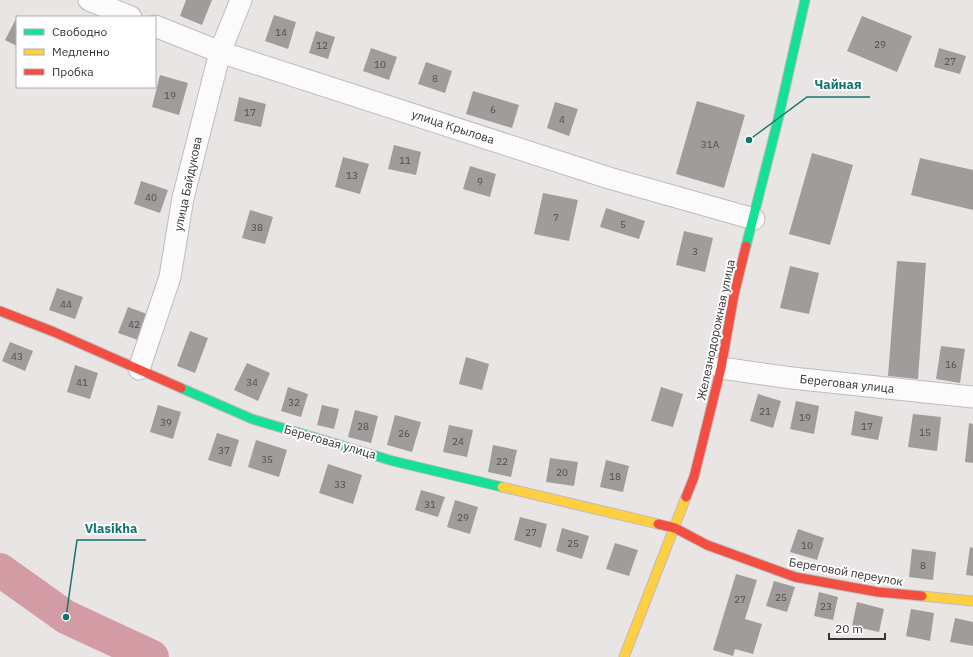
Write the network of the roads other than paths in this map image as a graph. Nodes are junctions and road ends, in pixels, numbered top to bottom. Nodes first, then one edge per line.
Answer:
1 (89, 0) edge
2 (241, 0) edge
3 (805, 0) edge
4 (129, 16) edge
5 (156, 26) edge
6 (220, 52) junction
7 (754, 219) junction
8 (0, 311) edge
9 (721, 368) junction
10 (139, 369) junction
11 (973, 397) edge
12 (675, 528) junction
13 (973, 601) edge
14 (624, 657) edge

1 - 4 street
2 - 6 street, улица Байдукова
3 - 7 street, Железнодорожная улица
5 - 6 street, улица Крылова
6 - 7 street, улица Крылова
6 - 10 street, улица Байдукова
7 - 9 street, Железнодорожная улица
8 - 10 street, Береговая улица
9 - 11 street, Береговая улица
9 - 12 street, Железнодорожная улица
10 - 12 street, Береговая улица
12 - 13 street, Береговой переулок
12 - 14 street, Железнодорожная улица

